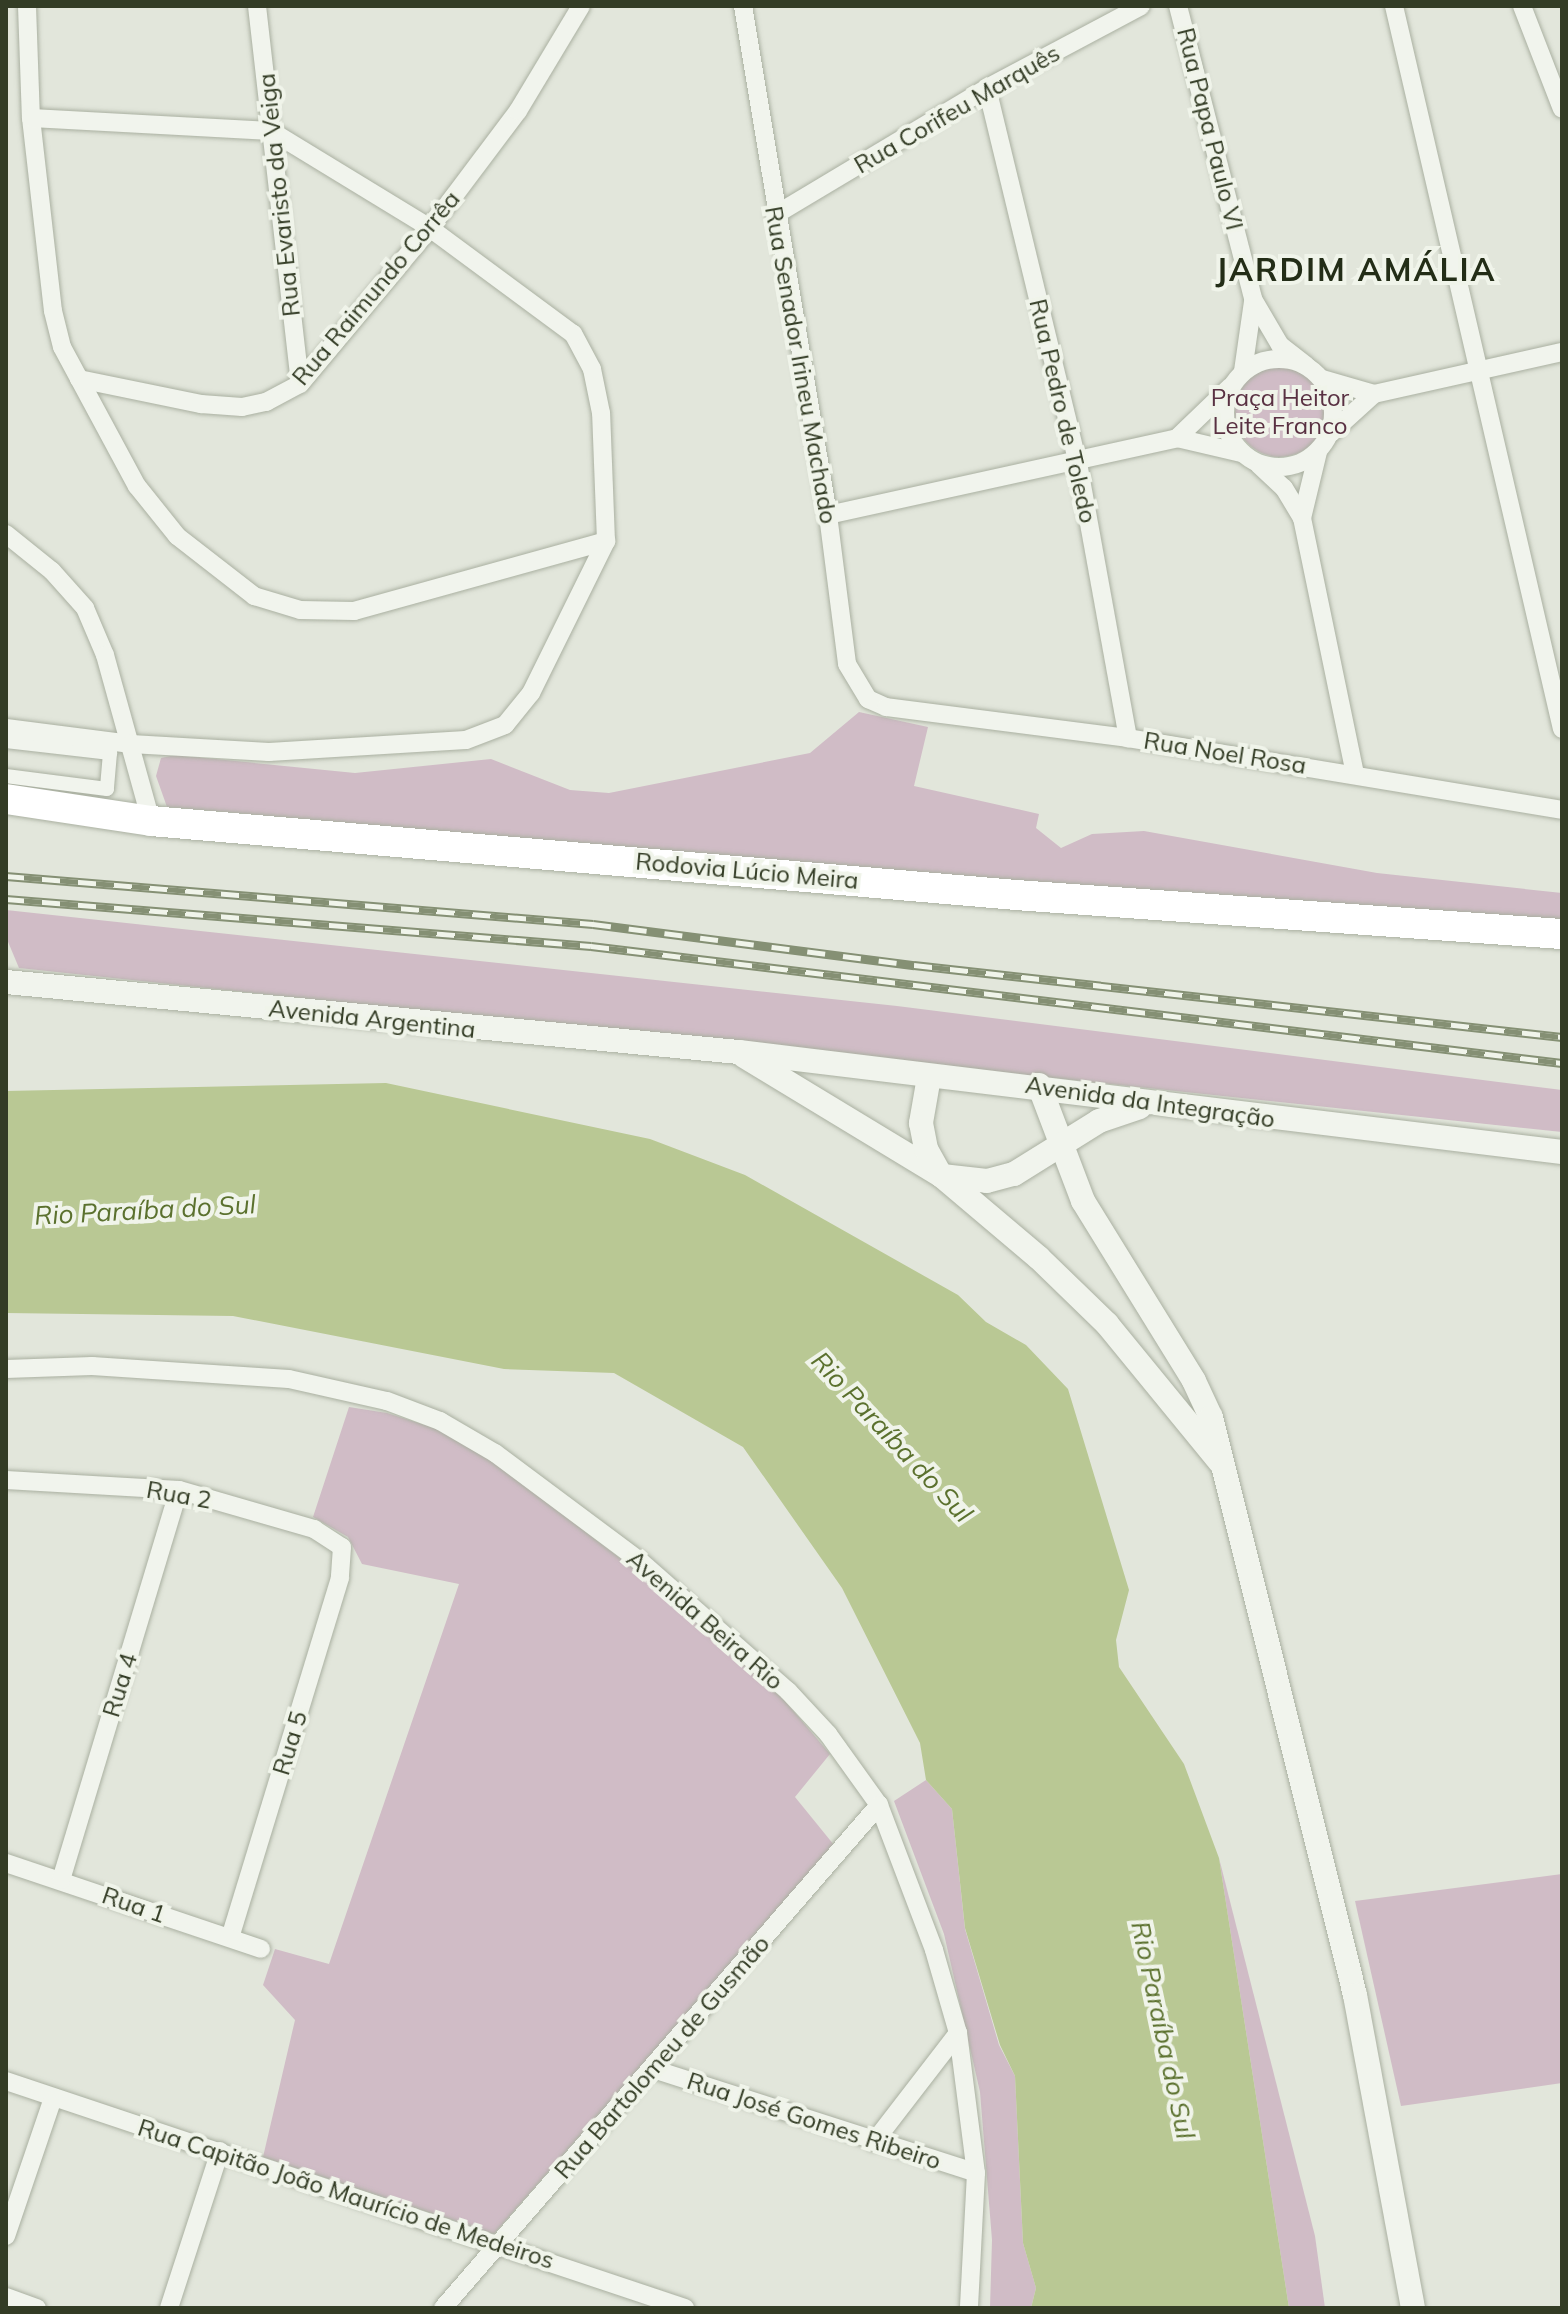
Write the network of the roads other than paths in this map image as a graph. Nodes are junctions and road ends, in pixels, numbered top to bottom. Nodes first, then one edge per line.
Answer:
1 (27, 6) edge
2 (257, 6) edge
3 (581, 6) edge
4 (743, 6) edge
5 (1141, 6) edge
6 (1178, 6) edge
7 (1394, 6) edge
8 (1522, 6) edge
9 (987, 88) junction
10 (1562, 109) edge
11 (31, 118) junction
12 (271, 131) junction
13 (775, 215) junction
14 (430, 228) junction
15 (1253, 299) junction
16 (1562, 352) edge
17 (1306, 365) junction
18 (1243, 371) junction
19 (1478, 371) junction
20 (79, 379) junction
21 (1322, 379) junction
22 (300, 384) junction
23 (1231, 386) junction
24 (1374, 394) junction
25 (1329, 435) junction
26 (1177, 438) junction
27 (1318, 452) junction
28 (1249, 458) junction
29 (1078, 463) junction
30 (828, 515) junction
31 (1302, 518) junction
32 (6, 534) edge
33 (606, 541) junction
34 (886, 707) joint
35 (6, 728) edge
36 (1562, 729) edge
37 (1128, 738) junction
38 (6, 741) edge
39 (131, 744) junction
40 (1355, 774) junction
41 (6, 776) edge
42 (6, 799) edge
43 (1562, 810) edge
44 (151, 821) junction
45 (1489, 931) junction
46 (1562, 934) edge
47 (1562, 943) edge
48 (6, 982) edge
49 (739, 1052) junction
50 (929, 1077) junction
51 (1039, 1085) junction
52 (1148, 1105) junction
53 (1060, 1144) junction
54 (1562, 1152) edge
55 (942, 1176) junction
56 (6, 1369) edge
57 (1222, 1463) junction
58 (6, 1480) edge
59 (179, 1490) junction
60 (342, 1547) joint
61 (879, 1805) junction
62 (6, 1863) edge
63 (61, 1880) junction
64 (230, 1938) junction
65 (261, 1949) dead end
66 (958, 2033) junction
67 (653, 2069) junction
68 (6, 2081) edge
69 (53, 2098) junction
70 (874, 2142) junction
71 (220, 2151) junction
72 (976, 2173) junction
73 (6, 2236) edge
74 (500, 2243) junction
75 (6, 2297) edge
76 (37, 2308) edge
77 (169, 2308) edge
78 (443, 2308) edge
79 (685, 2308) edge
80 (969, 2308) edge
81 (1413, 2308) edge

1 - 11 street
2 - 12 street, Rua Evaristo da Veiga
3 - 14 street, Rua Raimundo Corrêa
4 - 13 street, Rua Senador Irineu Machado
5 - 9 street, Rua Corifeu Marquês
6 - 15 street, Rua Papa Paulo VI
7 - 19 street
8 - 10 street
9 - 13 street, Rua Corifeu Marquês
9 - 29 street, Rua Pedro de Toledo
11 - 12 street
11 - 20 street
12 - 14 street
12 - 22 street, Rua Evaristo da Veiga
13 - 30 street, Rua Senador Irineu Machado
14 - 22 street, Rua Raimundo Corrêa
14 - 33 street
15 - 17 street, Rua Papa Paulo VI
15 - 18 street, Rua Papa Paulo VI
16 - 19 street
17 - 18 street
17 - 21 street
18 - 23 street
19 - 24 street
19 - 36 street
20 - 22 street, Rua Raimundo Corrêa
20 - 33 street
21 - 24 street
21 - 25 street
23 - 26 street
23 - 28 street
24 - 25 street
25 - 27 street
26 - 28 street
26 - 29 street
27 - 28 street
27 - 31 street
28 - 31 street
29 - 30 street
29 - 37 street, Rua Pedro de Toledo
30 - 34 street, Rua Senador Irineu Machado
31 - 40 street
32 - 39 street
33 - 39 street
34 - 37 street, Rua Noel Rosa
35 - 39 street
37 - 40 street, Rua Noel Rosa
38 - 41 street
39 - 44 street
40 - 43 street, Rua Noel Rosa
42 - 44 main road, Rodovia Lúcio Meira
44 - 45 main road, Rodovia Lúcio Meira
45 - 46 main road, Rodovia Lúcio Meira
45 - 47 main road, Rodovia Lúcio Meira
48 - 49 street, Avenida Argentina
49 - 50 street, Avenida da Integração
49 - 55 street
50 - 51 street, Avenida da Integração
50 - 55 street
51 - 52 street, Avenida da Integração
51 - 53 street
52 - 53 street
52 - 54 street, Avenida da Integração
53 - 55 street
53 - 57 street
55 - 57 street
56 - 61 street, Avenida Beira Rio
57 - 81 street
58 - 59 street, Rua 2
59 - 60 street, Rua 2
59 - 63 street, Rua 4
60 - 64 street, Rua 5
61 - 66 street, Avenida Beira Rio
61 - 67 street, Rua Bartolomeu de Gusmão
62 - 63 street, Rua 1
63 - 64 street, Rua 1
64 - 65 street, Rua 1
66 - 70 street
66 - 72 street, Avenida Beira Rio
67 - 70 street, Rua José Gomes Ribeiro
67 - 74 street, Rua Bartolomeu de Gusmão
68 - 69 street, Rua Capitão João Maurício de Medeiros
69 - 71 street, Rua Capitão João Maurício de Medeiros
69 - 73 street
70 - 72 street, Rua José Gomes Ribeiro
71 - 74 street, Rua Capitão João Maurício de Medeiros
71 - 77 street
72 - 80 street, Avenida Beira Rio
74 - 78 street, Rua Bartolomeu de Gusmão
74 - 79 street, Rua Capitão João Maurício de Medeiros
75 - 76 street

